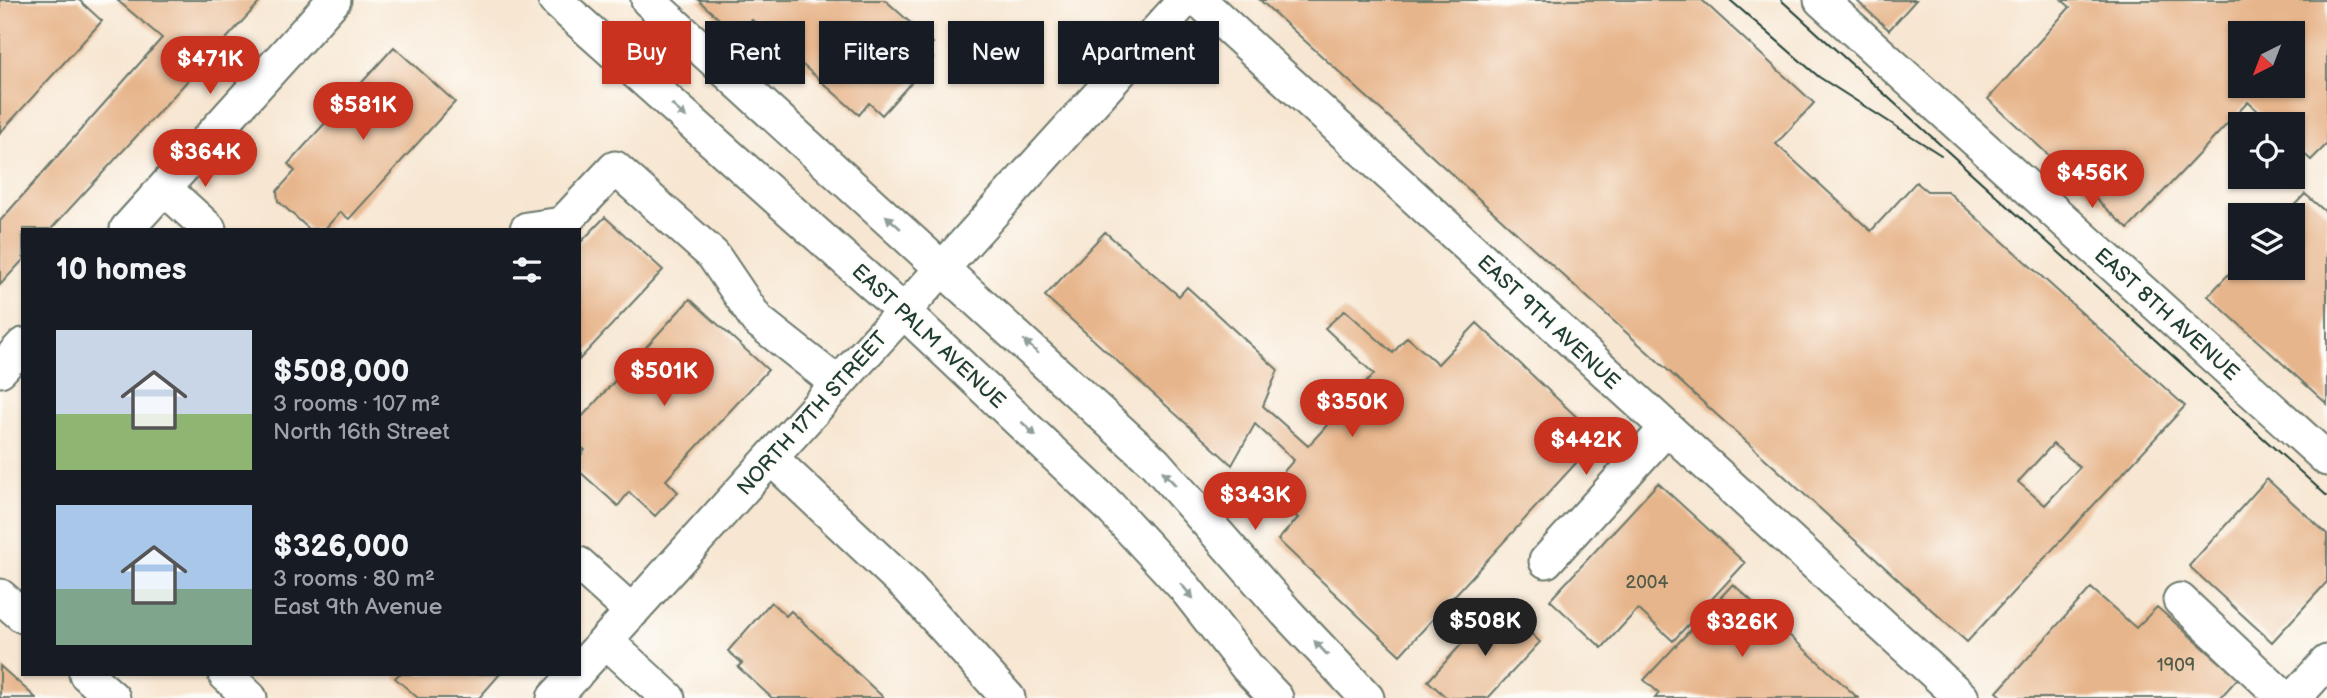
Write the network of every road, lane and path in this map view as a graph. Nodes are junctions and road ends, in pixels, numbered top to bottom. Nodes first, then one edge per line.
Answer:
1 (334, 0) edge
2 (555, 0) edge
3 (648, 0) edge
4 (1185, 0) edge
5 (1199, 0) edge
6 (1821, 0) edge
7 (164, 188) junction
8 (128, 228) edge
9 (208, 228) edge
10 (534, 228) edge
11 (943, 268) junction
12 (903, 312) junction
13 (21, 347) edge
14 (0, 370) edge
15 (838, 384) junction
16 (1666, 429) junction
17 (771, 458) junction
18 (2327, 458) edge
19 (1546, 561) dead end
20 (581, 566) edge
21 (0, 596) edge
22 (2180, 600) dead end
23 (632, 612) junction
24 (21, 614) edge
25 (606, 640) junction
26 (2327, 662) edge
27 (581, 669) edge
28 (88, 676) edge
29 (227, 676) edge
30 (574, 676) edge
31 (113, 698) edge
32 (250, 698) edge
33 (554, 698) edge
34 (668, 698) edge
35 (1008, 698) edge
36 (1276, 698) edge
37 (1367, 698) edge
38 (1962, 698) edge
39 (2284, 698) edge
40 (2294, 698) edge

1 - 7 street
2 -> 12 street, EAST PALM AVENUE
11 -> 3 street
4 - 11 street, NORTH 17TH STREET
5 - 16 street, EAST 9TH AVENUE
6 - 18 street, EAST 8TH AVENUE
7 - 8 street
7 - 9 street
10 - 15 street
11 - 12 street, NORTH 17TH STREET
37 -> 11 street
12 - 15 street, NORTH 17TH STREET
12 -> 36 street, EAST PALM AVENUE
13 - 14 street
15 - 17 street, NORTH 17TH STREET
16 - 19 street
16 - 38 street, EAST 9TH AVENUE
17 - 23 street, NORTH 17TH STREET
17 - 35 street
20 - 23 street
21 - 24 street
22 - 39 street
23 - 25 street, NORTH 17TH STREET
25 - 27 street, NORTH 17TH STREET
25 - 34 street
26 - 40 street
28 - 31 street
29 - 32 street
30 - 33 street, NORTH 17TH STREET

